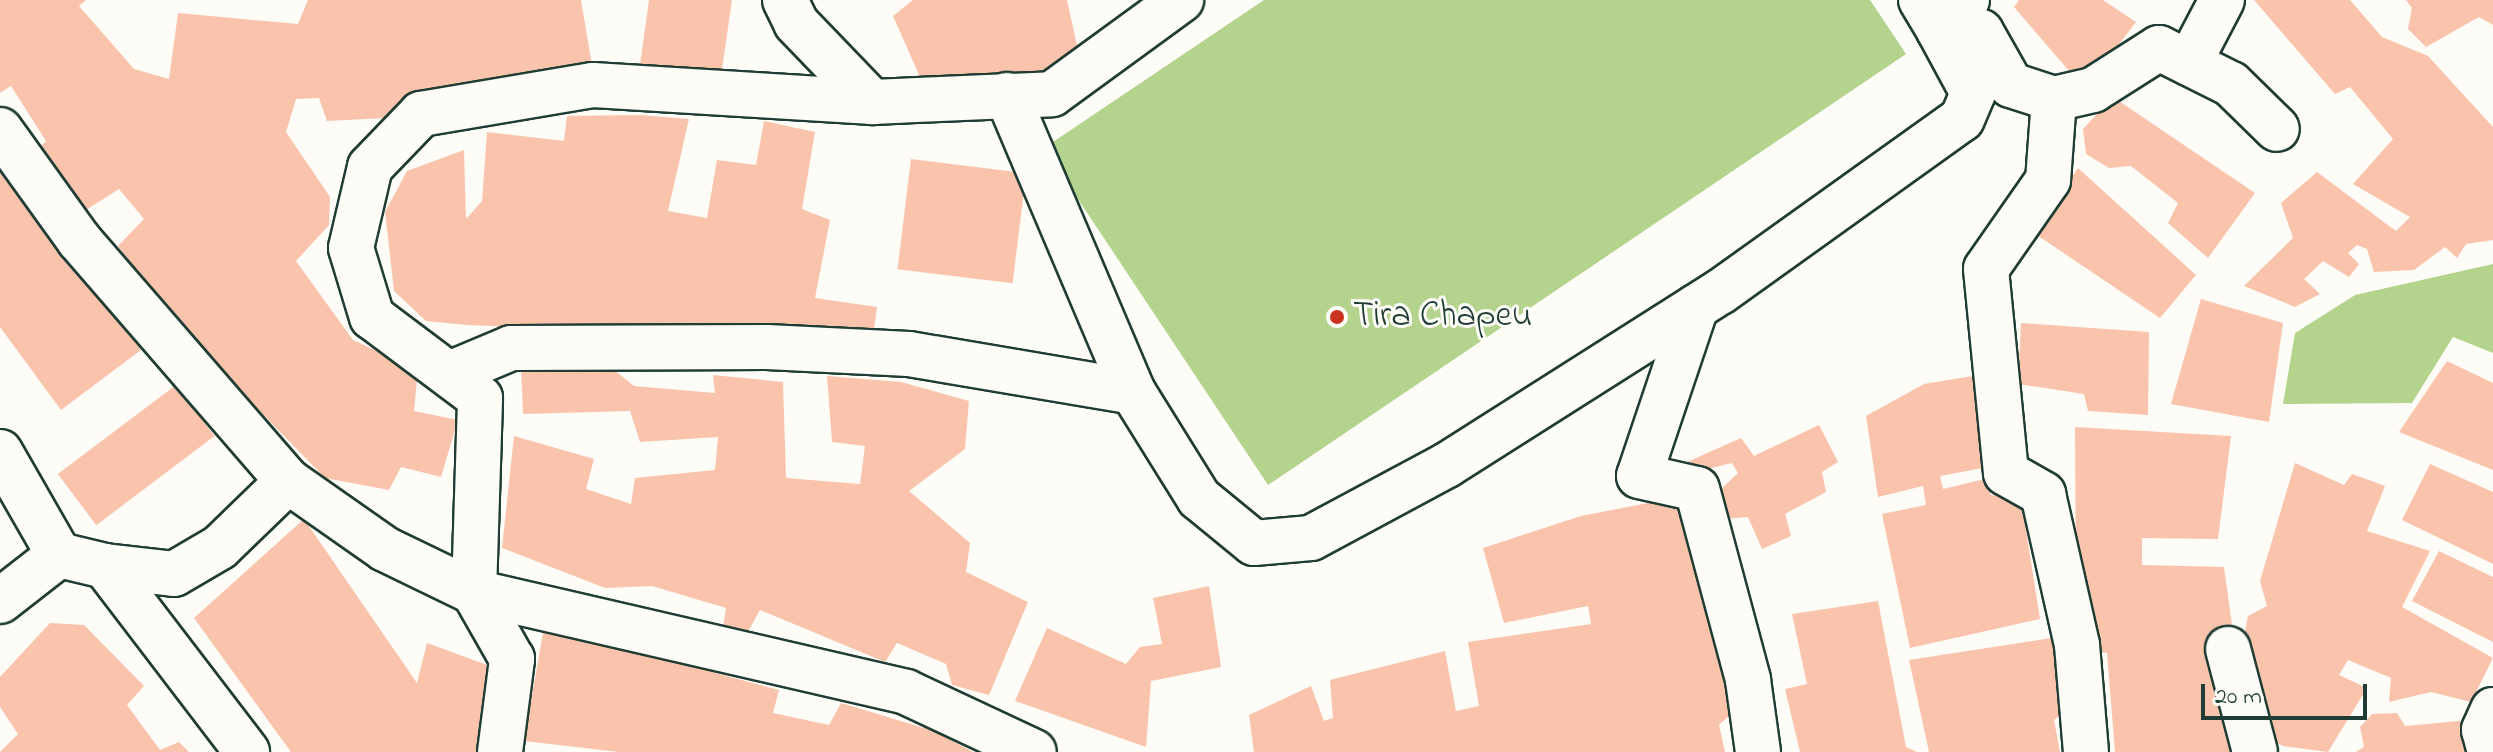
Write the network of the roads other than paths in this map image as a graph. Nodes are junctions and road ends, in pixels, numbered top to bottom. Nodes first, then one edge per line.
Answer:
1 (785, 0) edge
2 (1181, 0) edge
3 (2222, 0) edge
4 (1942, 10) edge
5 (2189, 63) junction
6 (1007, 95) junction
7 (2054, 99) junction
8 (872, 102) junction
9 (2277, 129) dead end
10 (0, 130) edge
11 (1696, 307) junction
12 (454, 372) junction
13 (1133, 392) junction
14 (0, 452) edge
15 (288, 481) junction
16 (59, 555) junction
17 (105, 566) junction
18 (474, 592) junction
19 (0, 601) edge
20 (2228, 649) dead end
21 (2493, 710) edge
22 (247, 752) edge
23 (500, 752) edge
24 (1034, 752) edge
25 (1758, 752) edge
26 (2086, 752) edge
27 (2255, 752) edge
28 (2490, 752) edge

1 - 8 street
2 - 6 street
3 - 5 street
4 - 7 street
4 - 11 street
5 - 7 street
5 - 9 street
6 - 8 street
6 - 13 street
7 - 26 street
8 - 12 street
10 - 15 street
11 - 13 street
11 - 25 street
12 - 13 street
12 - 18 street
14 - 16 street
15 - 17 street
15 - 18 street
16 - 17 street
16 - 19 street
17 - 22 street
18 - 23 street
18 - 24 street
20 - 27 street
21 - 28 street

